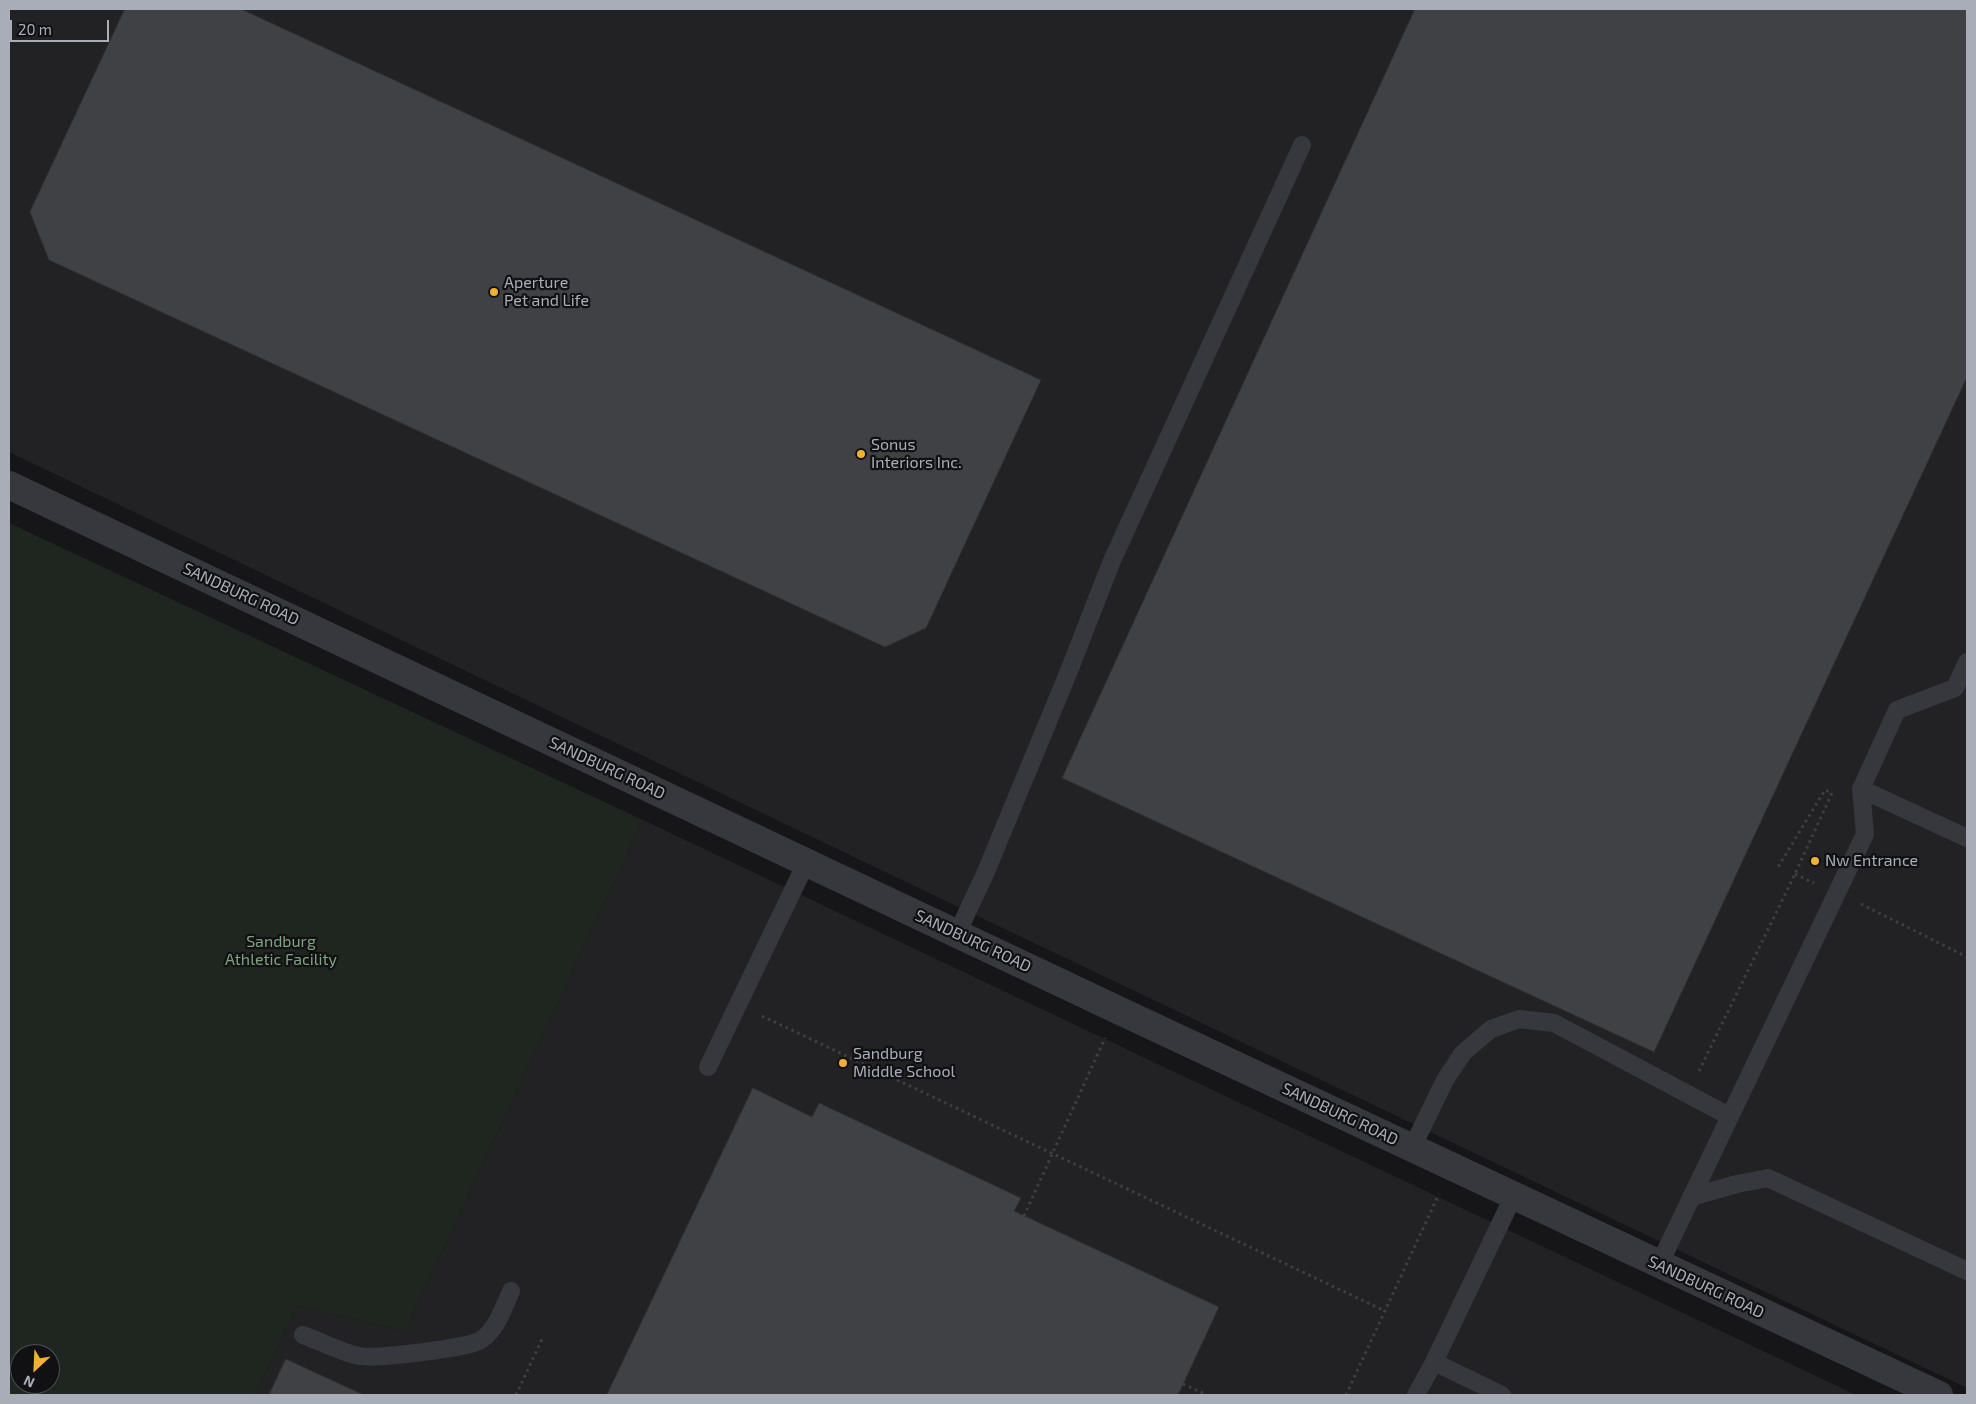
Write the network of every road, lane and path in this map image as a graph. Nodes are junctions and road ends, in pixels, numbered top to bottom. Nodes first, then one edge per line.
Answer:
1 (1302, 145) dead end
2 (9, 485) edge
3 (1967, 662) edge
4 (1861, 789) junction
5 (1967, 838) edge
6 (806, 863) junction
7 (1778, 867) dead end
8 (1795, 874) junction
9 (1837, 893) junction
10 (957, 934) junction
11 (1967, 957) edge
12 (738, 1005) junction
13 (1118, 1010) junction
14 (708, 1067) dead end
15 (1696, 1078) dead end
16 (1730, 1116) junction
17 (1412, 1148) junction
18 (1051, 1153) junction
19 (1451, 1166) junction
20 (1514, 1195) junction
21 (1691, 1197) junction
22 (1024, 1216) dead end
23 (1659, 1265) junction
24 (1967, 1271) edge
25 (511, 1291) dead end
26 (1385, 1310) junction
27 (303, 1335) dead end
28 (543, 1337) dead end
29 (1434, 1362) junction
30 (1183, 1384) dead end
31 (1930, 1393) edge
32 (516, 1395) edge
33 (1207, 1395) edge
34 (1346, 1395) edge
35 (1416, 1395) edge
36 (1502, 1395) edge

1 - 10 lane
2 - 6 street, SANDBURG ROAD
3 - 4 lane
4 - 5 lane
4 - 9 lane
6 - 10 street, SANDBURG ROAD
6 - 12 lane
7 - 8 path
8 - 9 path
8 - 15 path
9 - 11 path
9 - 16 lane
10 - 13 street, SANDBURG ROAD
12 - 14 lane
12 - 18 path
13 - 17 street, SANDBURG ROAD
13 - 18 path
16 - 17 lane
16 - 21 lane
17 - 19 street, SANDBURG ROAD
18 - 22 path
18 - 26 path
19 - 20 street, SANDBURG ROAD
19 - 26 path
20 - 23 street, SANDBURG ROAD
20 - 29 lane
21 - 23 lane
21 - 24 lane
23 - 31 street, SANDBURG ROAD
25 - 27 lane
26 - 34 path
28 - 32 path
29 - 35 lane
29 - 36 lane
30 - 33 path

